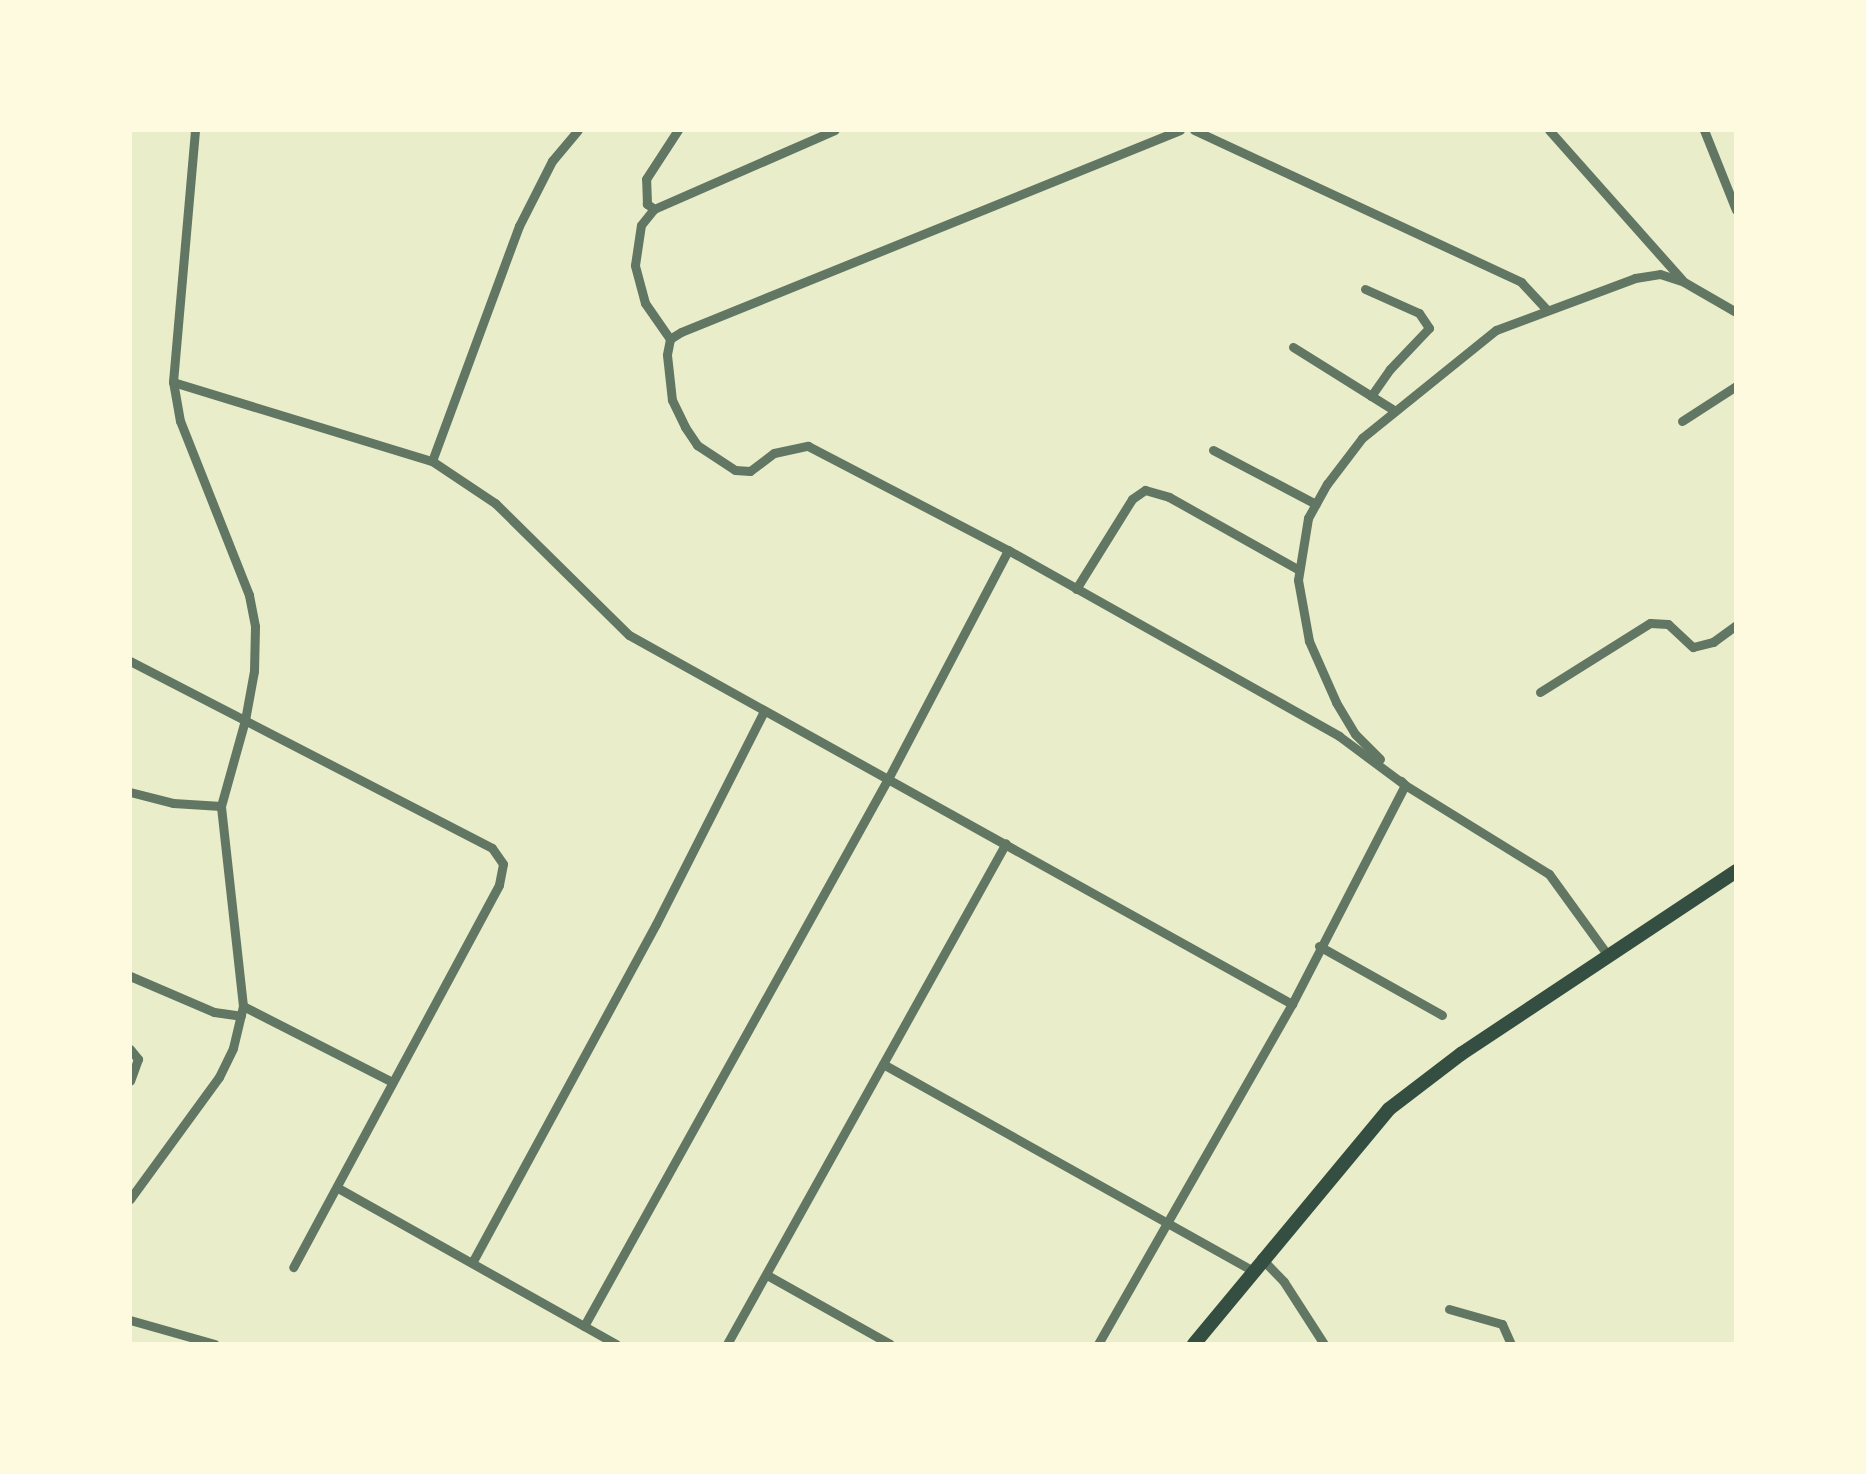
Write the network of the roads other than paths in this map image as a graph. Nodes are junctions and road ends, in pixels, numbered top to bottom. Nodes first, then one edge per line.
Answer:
1 (195, 130) edge
2 (578, 130) edge
3 (678, 130) edge
4 (835, 130) edge
5 (1194, 130) edge
6 (1550, 130) edge
7 (1704, 130) edge
8 (1177, 133) edge
9 (654, 209) junction
10 (1736, 210) edge
11 (1684, 282) junction
12 (1365, 289) dead end
13 (1546, 308) junction
14 (1736, 312) edge
15 (670, 340) junction
16 (1292, 346) dead end
17 (173, 382) junction
18 (1736, 386) edge
19 (1371, 396) junction
20 (1394, 410) junction
21 (1682, 421) dead end
22 (1213, 450) dead end
23 (432, 461) junction
24 (1316, 504) junction
25 (1008, 550) junction
26 (1299, 570) junction
27 (1076, 588) junction
28 (1736, 625) edge
29 (130, 661) edge
30 (1540, 692) dead end
31 (764, 710) junction
32 (246, 720) junction
33 (889, 778) junction
34 (1404, 785) junction
35 (130, 792) edge
36 (221, 806) junction
37 (1006, 843) junction
38 (1736, 871) edge
39 (1319, 946) junction
40 (1607, 954) junction
41 (130, 976) edge
42 (1292, 1004) junction
43 (242, 1011) junction
44 (1442, 1015) dead end
45 (130, 1050) edge
46 (883, 1064) junction
47 (130, 1081) edge
48 (392, 1082) junction
49 (338, 1188) junction
50 (130, 1199) edge
51 (1170, 1223) junction
52 (473, 1262) junction
53 (1256, 1264) junction
54 (293, 1266) dead end
55 (767, 1275) junction
56 (1449, 1309) dead end
57 (130, 1320) edge
58 (584, 1326) junction
59 (215, 1344) edge
60 (616, 1344) edge
61 (726, 1344) edge
62 (890, 1344) edge
63 (1098, 1344) edge
64 (1194, 1344) edge
65 (1324, 1344) edge
66 (1511, 1344) edge

1 - 17 street
2 - 23 street
3 - 9 street
4 - 9 street
5 - 13 street
6 - 11 street
7 - 10 street
8 - 15 street
9 - 15 street
11 - 13 street
11 - 14 street
12 - 19 street
13 - 20 street
15 - 25 street
16 - 19 street
17 - 23 street
17 - 32 street
18 - 21 street
19 - 20 street
20 - 24 street
22 - 24 street
23 - 31 street
24 - 26 street
25 - 27 street
25 - 33 street
26 - 27 street
26 - 34 street
27 - 34 street
28 - 30 street
29 - 32 street
31 - 33 street
31 - 52 street
32 - 36 street
32 - 48 street
33 - 37 street
33 - 58 street
34 - 39 street
34 - 40 street
35 - 36 street
36 - 43 street
37 - 42 street
37 - 46 street
38 - 40 main road
39 - 42 street
39 - 44 street
40 - 53 main road
41 - 43 street
42 - 51 street
43 - 48 street
43 - 50 street
45 - 47 street
46 - 51 street
46 - 55 street
48 - 49 street
49 - 52 street
49 - 54 street
51 - 53 street
51 - 63 street
52 - 58 street
53 - 64 main road
53 - 65 street
55 - 61 street
55 - 62 street
56 - 66 street
57 - 59 street
58 - 60 street

